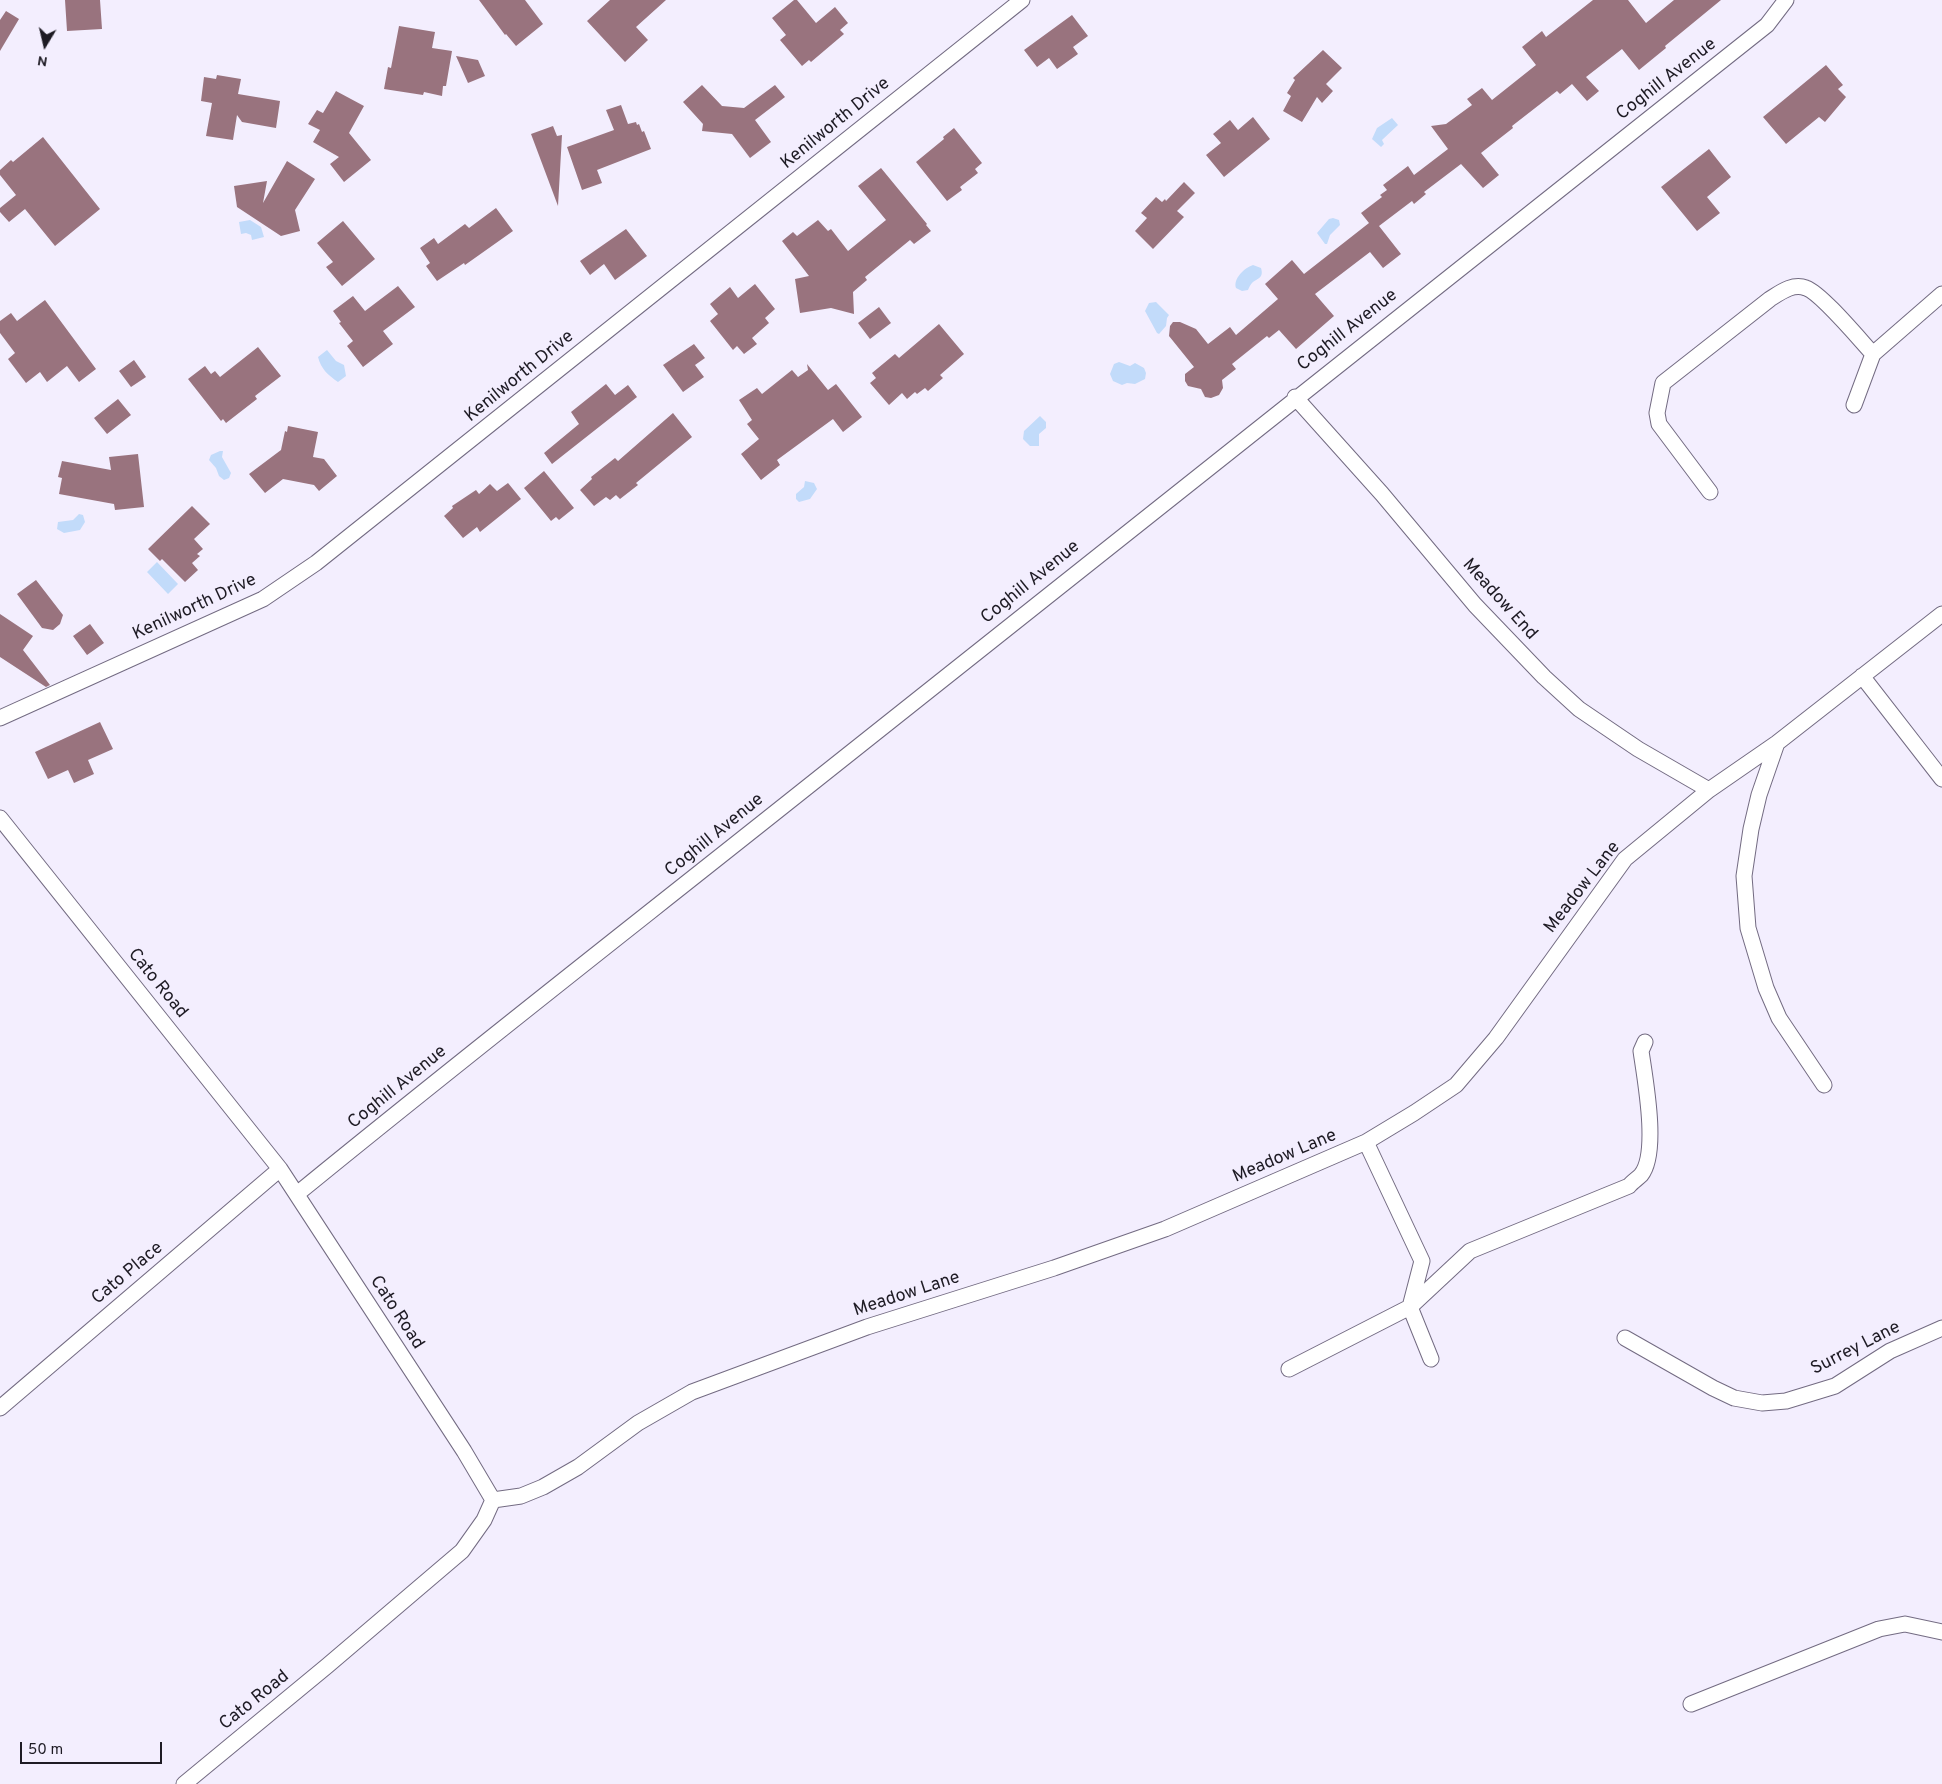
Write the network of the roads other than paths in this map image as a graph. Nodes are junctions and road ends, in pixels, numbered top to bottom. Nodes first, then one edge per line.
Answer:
1 (1022, 0) edge
2 (1786, 0) edge
3 (1942, 294) edge
4 (1873, 354) junction
5 (1294, 397) junction
6 (1854, 405) dead end
7 (1710, 492) dead end
8 (1942, 614) edge
9 (1862, 676) junction
10 (0, 718) edge
11 (1777, 743) junction
12 (1942, 779) edge
13 (1709, 790) junction
14 (0, 818) edge
15 (1645, 1042) dead end
16 (1824, 1085) dead end
17 (1366, 1142) junction
18 (280, 1169) junction
19 (298, 1194) junction
20 (1410, 1307) junction
21 (1942, 1328) edge
22 (1625, 1338) dead end
23 (1430, 1359) dead end
24 (1289, 1369) dead end
25 (0, 1408) edge
26 (492, 1500) junction
27 (1942, 1632) edge
28 (1691, 1704) dead end
29 (184, 1784) edge

1 - 10 street, Kenilworth Drive
2 - 5 street, Coghill Avenue
3 - 4 street
4 - 6 street
4 - 7 street
5 - 13 street, Meadow End
5 - 19 street, Coghill Avenue
8 - 9 street, Meadow Lane
9 - 11 street, Meadow Lane
9 - 12 street
11 - 13 street, Meadow Lane
11 - 16 street
13 - 17 street, Meadow Lane
14 - 18 street, Cato Road
15 - 20 street
17 - 20 street
17 - 26 street, Meadow Lane
18 - 19 street, Cato Road
18 - 25 street, Cato Place
19 - 26 street, Cato Road
20 - 23 street
20 - 24 street
21 - 22 street, Surrey Lane
26 - 29 street, Cato Road
27 - 28 street

